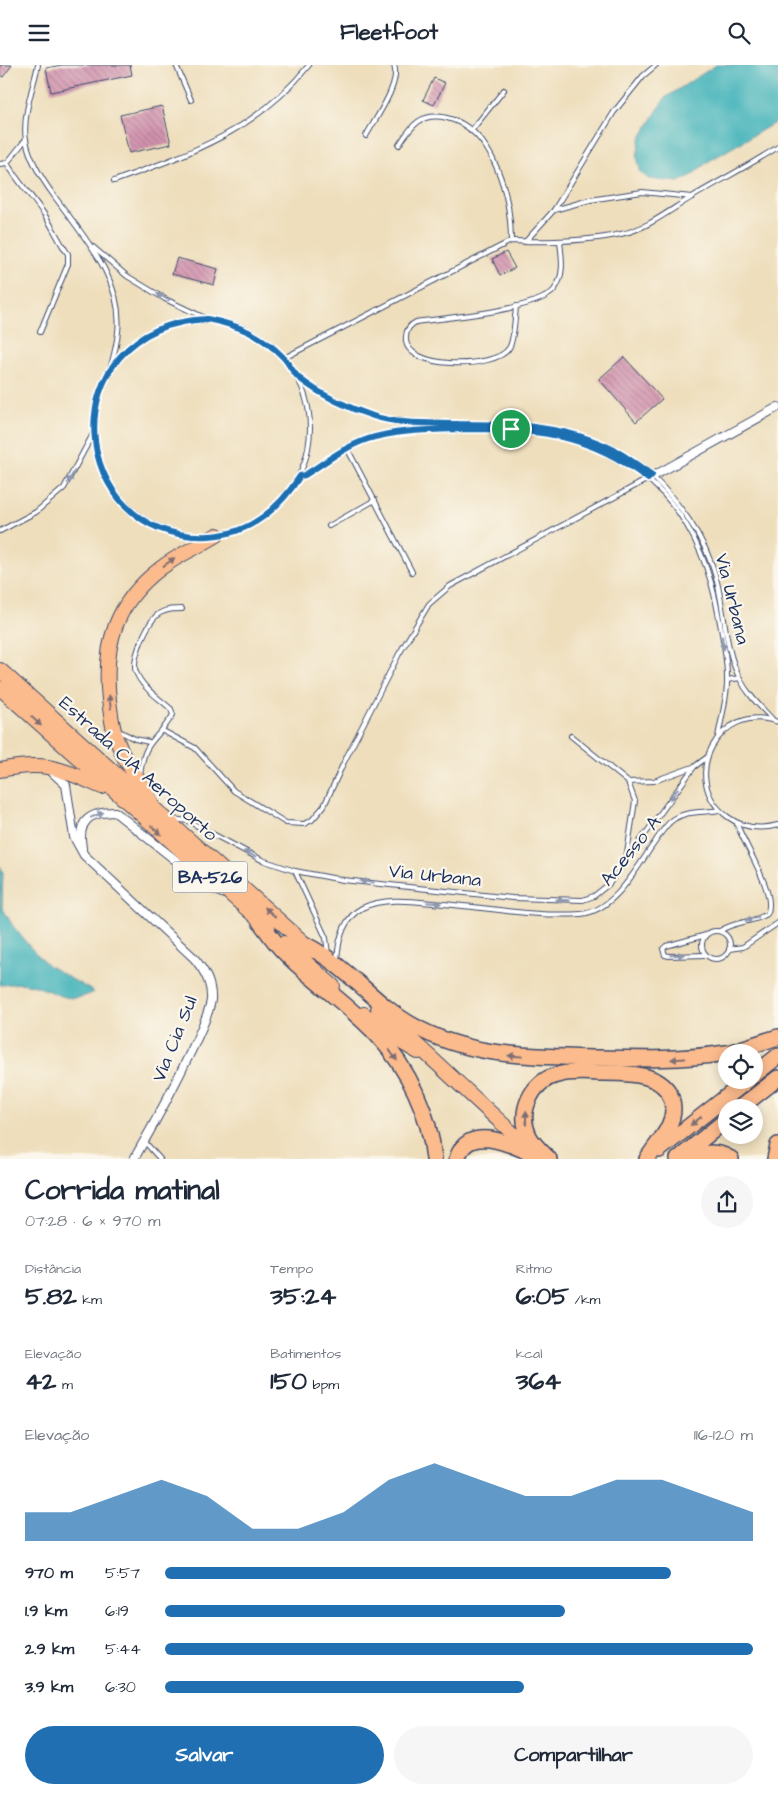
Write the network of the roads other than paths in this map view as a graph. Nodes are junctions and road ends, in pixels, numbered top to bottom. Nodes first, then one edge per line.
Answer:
1 (38, 65) edge
2 (176, 65) edge
3 (309, 65) edge
4 (394, 65) edge
5 (656, 65) edge
6 (504, 90) dead end
7 (191, 100) dead end
8 (470, 131) junction
9 (366, 136) dead end
10 (26, 139) junction
11 (399, 145) dead end
12 (778, 147) edge
13 (7, 163) junction
14 (0, 164) edge
15 (114, 181) dead end
16 (692, 197) junction
17 (554, 209) junction
18 (511, 241) junction
19 (525, 242) junction
20 (560, 242) junction
21 (92, 245) junction
22 (516, 306) junction
23 (207, 319) junction
24 (40, 332) dead end
25 (284, 357) junction
26 (111, 367) junction
27 (298, 377) junction
28 (778, 407) edge
29 (93, 433) junction
30 (347, 447) junction
31 (300, 476) junction
32 (650, 477) junction
33 (375, 500) junction
34 (330, 526) dead end
35 (0, 531) edge
36 (217, 535) junction
37 (412, 572) dead end
38 (182, 609) dead end
39 (0, 670) edge
40 (740, 678) junction
41 (727, 680) junction
42 (0, 688) edge
43 (776, 721) edge
44 (113, 727) junction
45 (163, 731) junction
46 (571, 736) dead end
47 (718, 737) junction
48 (149, 742) junction
49 (706, 758) junction
50 (40, 765) junction
51 (694, 767) junction
52 (0, 770) edge
53 (140, 781) junction
54 (628, 782) junction
55 (115, 792) junction
56 (154, 810) junction
57 (719, 811) junction
58 (165, 820) junction
59 (737, 824) junction
60 (778, 825) edge
61 (84, 855) junction
62 (625, 862) junction
63 (765, 869) dead end
64 (295, 871) junction
65 (773, 892) dead end
66 (236, 900) junction
67 (260, 922) junction
68 (778, 923) edge
69 (720, 931) junction
70 (706, 935) junction
71 (306, 945) junction
72 (730, 949) junction
73 (706, 955) junction
74 (332, 960) junction
75 (778, 1037) edge
76 (756, 1044) edge
77 (718, 1054) edge
78 (778, 1056) edge
79 (428, 1057) junction
80 (763, 1068) edge
81 (778, 1078) edge
82 (736, 1089) edge
83 (751, 1099) edge
84 (718, 1126) edge
85 (144, 1141) junction
86 (778, 1145) edge
87 (542, 1158) edge
88 (134, 1159) edge
89 (160, 1159) edge
90 (434, 1159) edge
91 (458, 1159) edge
92 (647, 1159) edge
93 (678, 1159) edge
94 (692, 1159) edge
95 (730, 1159) edge
96 (775, 1159) edge

1 - 10 lane
2 - 7 lane
3 - 15 lane
4 - 9 lane
5 - 17 lane
6 - 8 lane
8 - 11 lane
8 - 18 lane
10 - 13 lane
10 - 21 lane
12 - 16 lane
13 - 14 lane
13 - 24 lane
16 - 17 lane
16 - 20 lane
17 - 19 lane
18 - 19 lane
18 - 25 lane
19 - 20 lane
20 - 22 lane
23 -> 21 lane
21 - 26 lane
22 - 22 lane
23 - 25 lane
23 - 26 lane
25 - 27 lane
26 - 29 lane
27 - 31 lane
27 - 32 lane, Via Urbana
28 - 32 street
29 -> 35 lane
29 - 36 lane
30 - 31 lane, Via Urbana
30 - 32 lane, Via Urbana
30 - 33 lane
31 - 36 lane
32 - 40 lane, Via Urbana
32 -> 41 lane, Via Urbana
32 - 45 lane
33 - 34 lane
33 - 37 lane
44 -> 36 highway
38 - 45 lane
39 - 56 highway, Estrada CIA Aeroporto / BA-526
40 - 41 lane
40 - 43 lane, Via Urbana
41 - 47 lane, Via Urbana
42 -> 55 highway, Estrada CIA Aeroporto / BA-526
43 - 47 lane
44 - 48 lane
44 - 53 highway
45 - 48 lane
46 - 54 lane
47 - 49 lane
48 - 53 lane
49 - 51 lane, Via Urbana
49 - 57 lane
50 - 52 highway
50 - 55 highway
50 - 61 street, Via Cia Sul
51 - 54 lane
51 -> 62 lane, Via Urbana
53 - 56 highway
54 - 62 lane
55 -> 66 highway, Estrada CIA Aeroporto / BA-526
56 - 58 highway, Estrada CIA Aeroporto / BA-526
57 - 59 lane
74 -> 57 lane, Acesso A
64 -> 58 lane, Via Urbana
71 -> 58 highway, Estrada CIA Aeroporto / BA-526
59 - 60 lane
59 - 63 lane
61 -> 66 street
61 - 85 street, Via Cia Sul
62 -> 64 lane, Via Urbana
64 - 74 lane
65 -> 69 lane
66 - 67 highway, Estrada CIA Aeroporto / BA-526
67 - 79 highway, Estrada CIA Aeroporto / BA-526
67 -> 90 highway
68 - 72 lane
69 - 70 lane
69 - 72 lane
70 - 73 lane
70 -> 73 lane
71 - 74 highway
71 - 79 highway, Estrada CIA Aeroporto / BA-526
72 - 73 lane
77 -> 74 highway
75 - 76 highway
78 - 80 highway
79 - 87 highway, Estrada CIA Aeroporto / BA-526
81 - 83 highway
82 -> 92 highway
84 - 93 highway
85 - 88 street, Via Cia Sul
85 - 89 lane
86 - 96 highway
87 - 91 highway
87 -> 92 highway
94 - 95 highway

